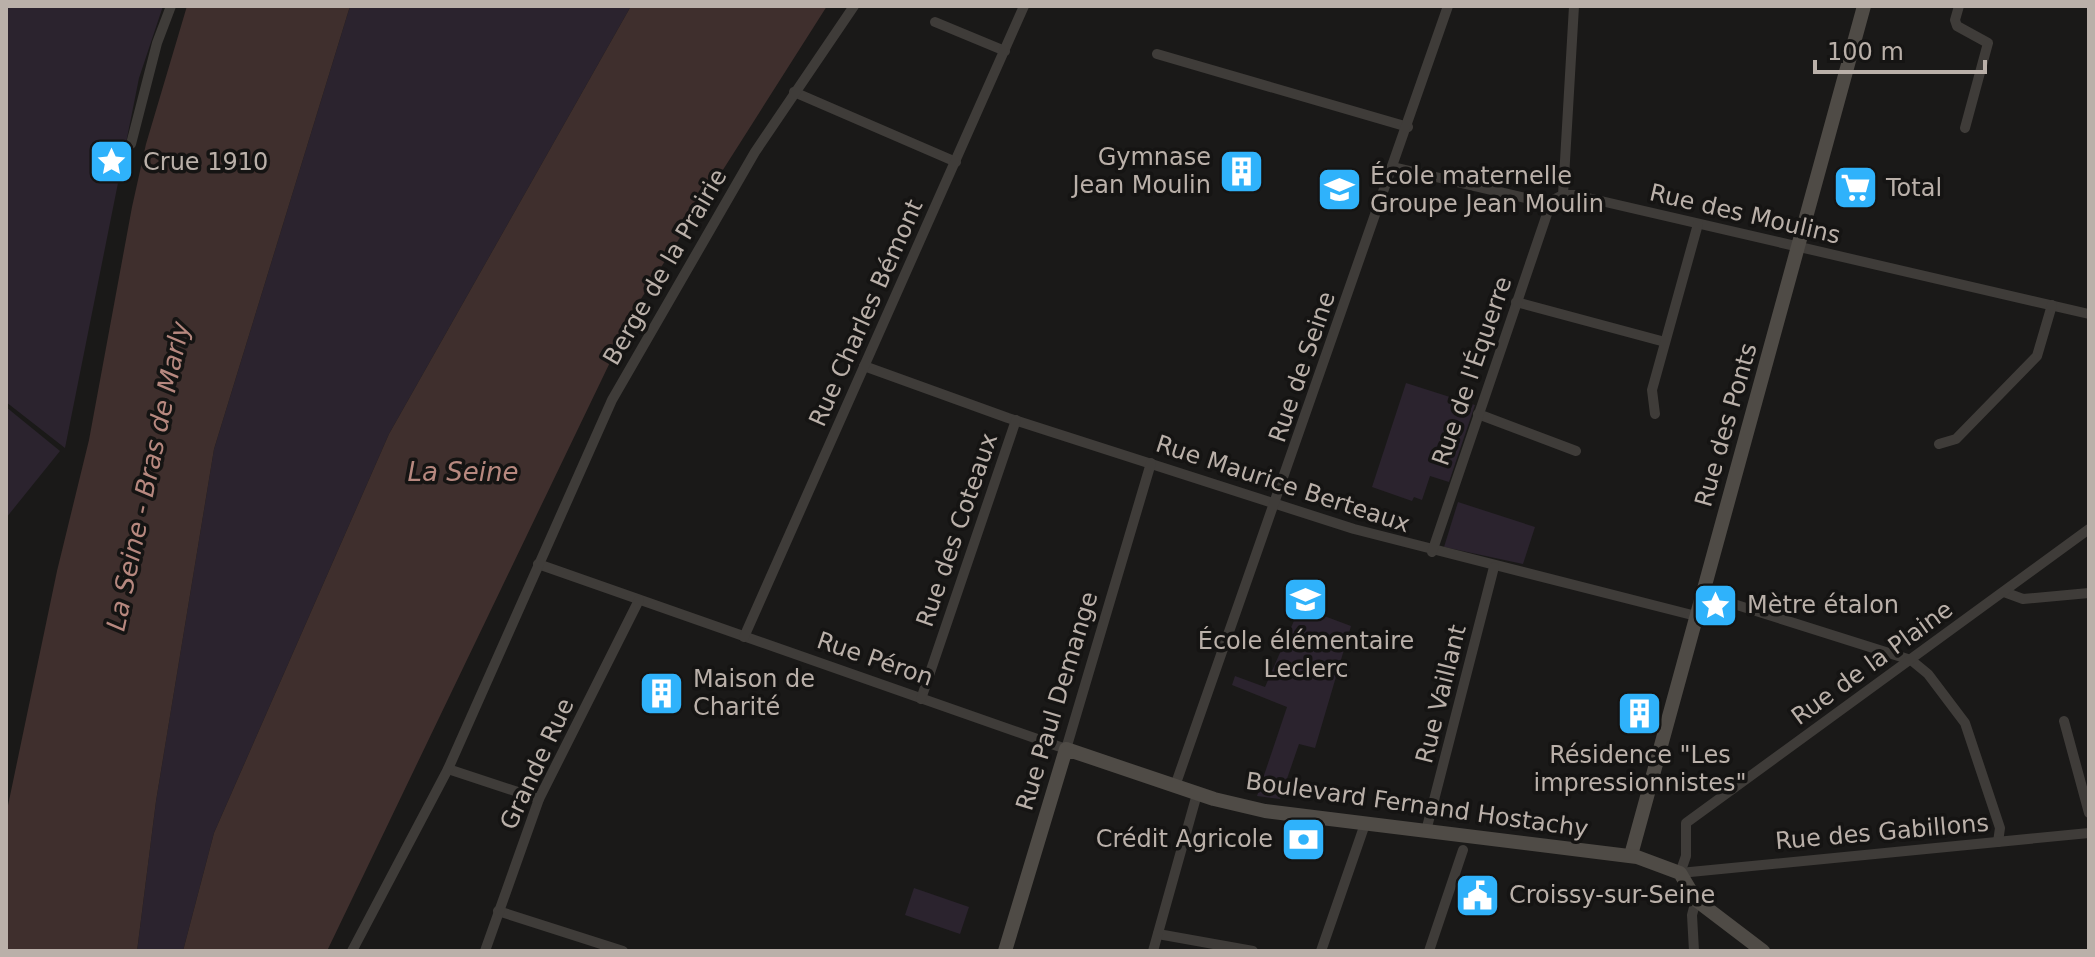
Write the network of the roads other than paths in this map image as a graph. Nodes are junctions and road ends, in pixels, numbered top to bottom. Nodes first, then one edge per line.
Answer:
1 (171, 6) edge
2 (854, 6) edge
3 (1024, 6) edge
4 (1448, 6) edge
5 (1574, 6) edge
6 (1864, 6) edge
7 (1959, 6) edge
8 (935, 22) dead end
9 (1005, 51) junction
10 (1157, 54) dead end
11 (794, 92) junction
12 (1408, 127) junction
13 (1965, 128) dead end
14 (131, 144) dead end
15 (956, 162) junction
16 (1393, 167) junction
17 (1563, 195) junction
18 (1547, 203) junction
19 (1698, 224) junction
20 (1798, 247) junction
21 (1516, 302) junction
22 (2052, 305) junction
23 (2089, 314) edge
24 (1665, 342) junction
25 (864, 366) junction
26 (1478, 414) junction
27 (1655, 414) dead end
28 (1016, 420) junction
29 (1939, 444) dead end
30 (1576, 451) dead end
31 (1151, 463) junction
32 (1275, 505) junction
33 (2089, 529) edge
34 (1432, 552) junction
35 (538, 564) junction
36 (1494, 567) junction
37 (2004, 592) junction
38 (2089, 593) edge
39 (1702, 594) junction
40 (639, 600) junction
41 (1696, 616) junction
42 (744, 637) junction
43 (1911, 660) junction
44 (921, 699) junction
45 (2064, 721) dead end
46 (1066, 749) junction
47 (448, 769) junction
48 (1175, 786) junction
49 (1197, 794) junction
50 (539, 799) junction
51 (2089, 813) edge
52 (1365, 824) junction
53 (1426, 831) junction
54 (2089, 833) edge
55 (1998, 842) junction
56 (1463, 850) dead end
57 (1631, 855) junction
58 (1680, 873) junction
59 (1696, 900) junction
60 (498, 911) junction
61 (1158, 934) junction
62 (352, 951) edge
63 (485, 951) edge
64 (623, 951) edge
65 (1005, 951) edge
66 (1153, 951) edge
67 (1253, 951) edge
68 (1321, 951) edge
69 (1429, 951) edge
70 (1694, 951) edge
71 (1763, 951) edge

1 - 14 street
2 - 11 street, Berge de la Prairie
3 - 9 street, Rue Charles Bémont
4 - 12 street, Rue de Seine
5 - 17 street
6 - 20 main road, Rue des Ponts
7 - 13 street
8 - 9 street
9 - 15 street, Rue Charles Bémont
10 - 12 street
11 - 15 street
11 - 35 street, Berge de la Prairie
12 - 16 street, Rue de Seine
15 - 25 street, Rue Charles Bémont
16 - 18 street
16 - 32 street, Rue de Seine
17 - 18 street
17 - 19 street, Rue des Moulins
18 - 21 street, Rue de l'Équerre
19 - 20 street, Rue des Moulins
19 - 24 street
20 - 22 street, Rue des Moulins
20 - 39 main road, Rue des Ponts
21 - 24 street
21 - 26 street, Rue de l'Équerre
22 - 23 street, Rue des Moulins
22 - 29 street
24 - 27 street
25 - 28 street, Rue Maurice Berteaux
25 - 42 street, Rue Charles Bémont
26 - 30 street
26 - 34 street, Rue de l'Équerre
28 - 31 street, Rue Maurice Berteaux
28 - 44 street, Rue des Coteaux
31 - 32 street, Rue Maurice Berteaux
31 - 46 street, Rue Paul Demange
32 - 34 street, Rue Maurice Berteaux
32 - 48 street, Rue de Seine
33 - 37 street, Rue de la Plaine
34 - 36 street, Rue Maurice Berteaux
35 - 40 street, Rue Péron
35 - 47 street, Berge de la Prairie
36 - 41 street, Rue Maurice Berteaux
36 - 53 street, Rue Vaillant
37 - 38 street
37 - 43 street, Rue de la Plaine
39 - 41 main road, Rue des Ponts
39 - 43 street
40 - 42 street, Rue Péron
40 - 50 street, Grande Rue
41 - 57 main road, Rue des Ponts
42 - 44 street, Rue Péron
43 - 55 street
43 - 58 street, Rue de la Plaine
44 - 46 street, Rue Péron
45 - 51 street
46 - 48 main road, Rue Péron
46 - 65 main road, Rue Paul Demange
47 - 50 street
47 - 62 street, Berge de la Prairie
48 - 49 main road, Rue Péron
49 - 52 main road, Boulevard Fernand Hostachy
49 - 61 street
50 - 60 street, Grande Rue
52 - 53 main road, Boulevard Fernand Hostachy
52 - 68 street
53 - 57 main road, Boulevard Fernand Hostachy
54 - 55 street, Rue des Gabillons
55 - 58 street, Rue des Gabillons
56 - 69 street
57 - 58 main road, Boulevard Fernand Hostachy
58 - 59 main road
59 - 70 street
59 - 71 main road
60 - 63 street, Grande Rue
60 - 64 street
61 - 66 street
61 - 67 street

